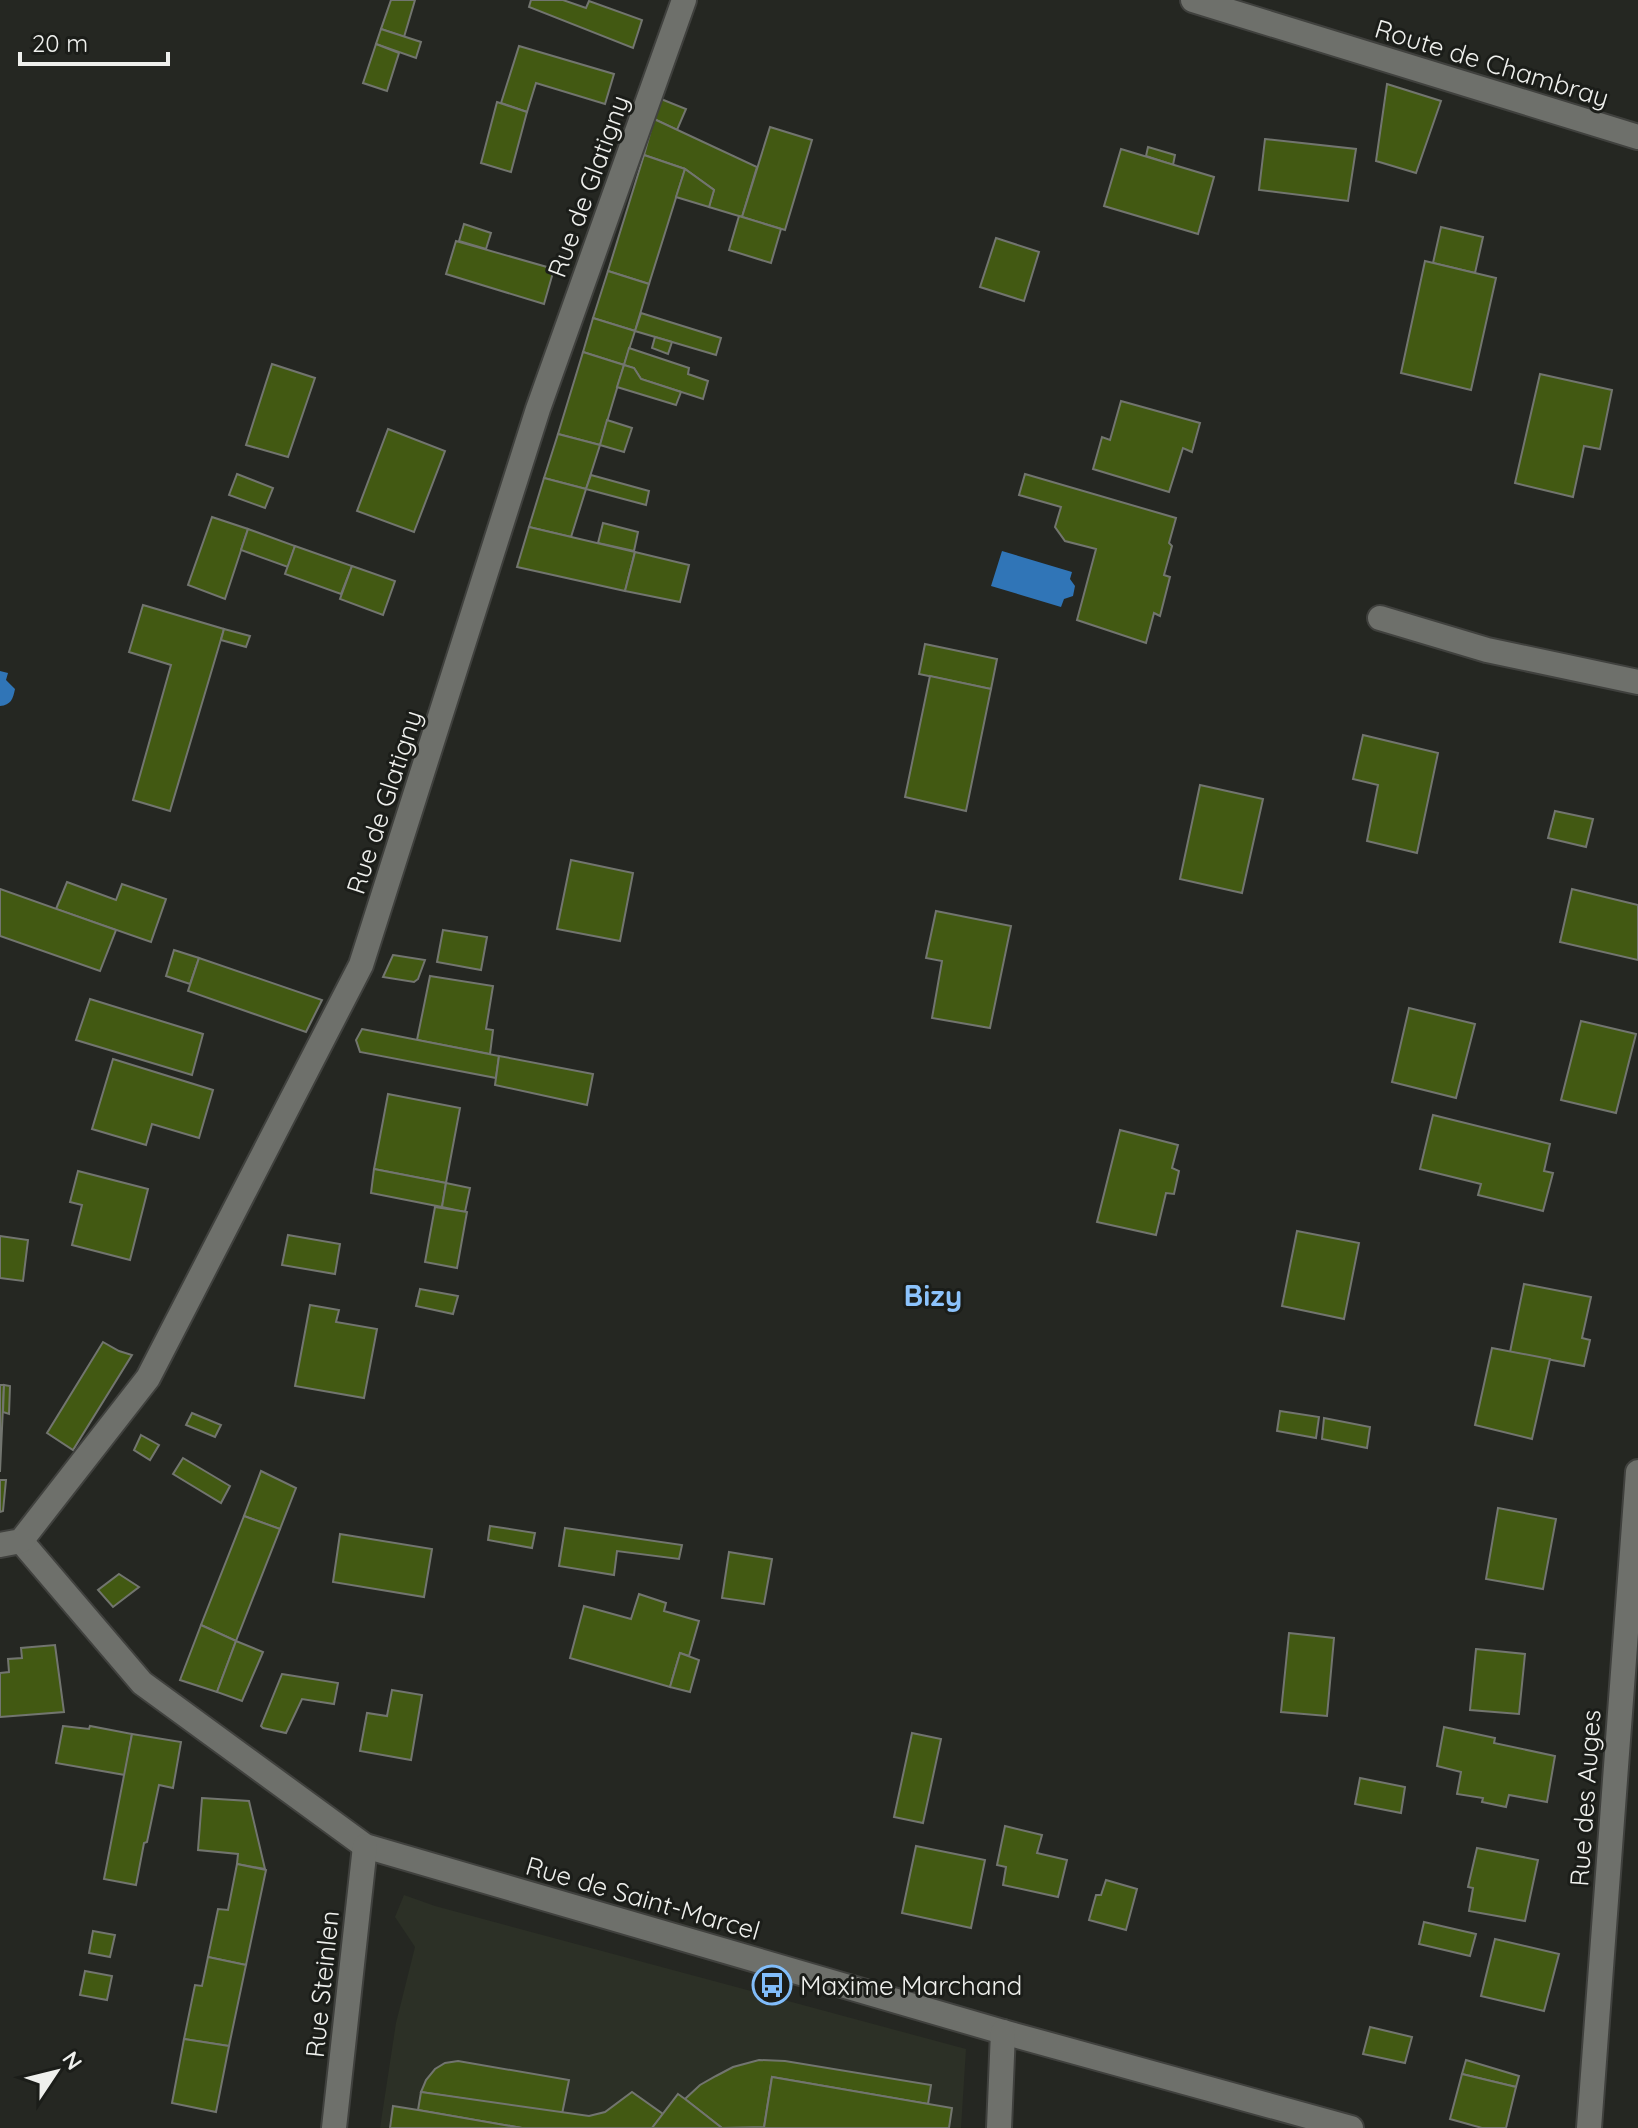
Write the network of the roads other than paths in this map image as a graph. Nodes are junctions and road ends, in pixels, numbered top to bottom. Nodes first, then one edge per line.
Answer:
1 (684, 0) edge
2 (1193, 0) edge
3 (1638, 137) edge
4 (1380, 618) dead end
5 (1638, 682) edge
6 (1638, 1472) edge
7 (10, 1543) edge
8 (365, 1846) junction
9 (1003, 2032) junction
10 (334, 2128) edge
11 (999, 2128) edge
12 (1351, 2128) edge
13 (1589, 2128) edge

1 - 7 street, Rue de Glatigny
2 - 3 street, Route de Chambray
4 - 5 street
6 - 13 street, Rue des Auges
7 - 8 street, Rue de Saint-Marcel
8 - 9 street, Rue de Saint-Marcel
8 - 10 street, Rue Steinlen
9 - 11 street
9 - 12 street, Rue de Saint-Marcel

